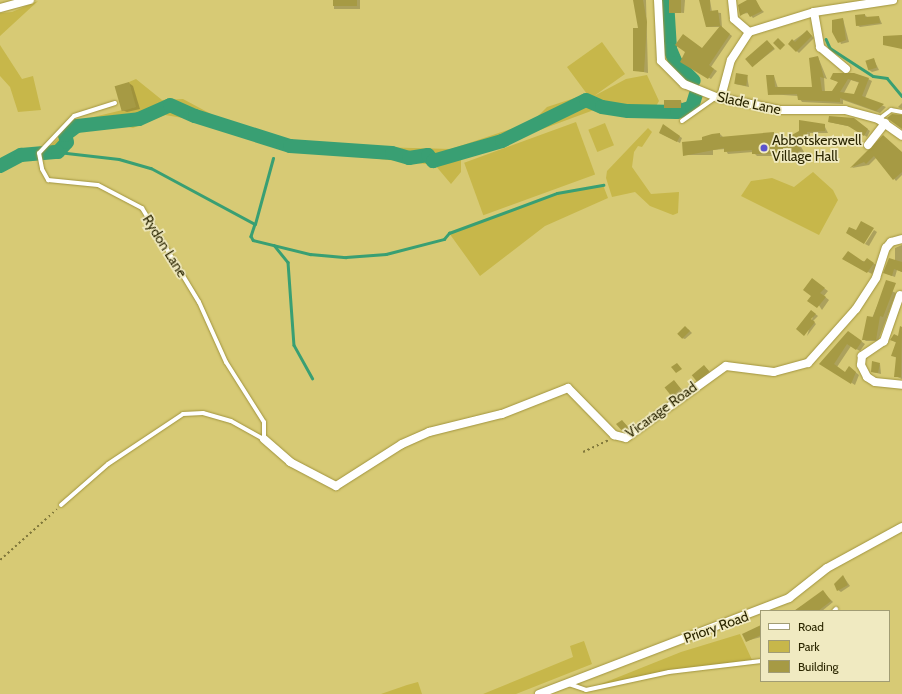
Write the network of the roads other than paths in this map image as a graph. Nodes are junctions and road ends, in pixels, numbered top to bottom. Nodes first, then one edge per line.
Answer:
1 (30, 0) edge
2 (658, 0) edge
3 (732, 0) edge
4 (893, 0) edge
5 (0, 8) edge
6 (814, 12) junction
7 (749, 32) junction
8 (846, 69) dead end
9 (719, 97) junction
10 (115, 103) dead end
11 (902, 112) edge
12 (682, 121) dead end
13 (882, 121) junction
14 (902, 136) edge
15 (868, 145) dead end
16 (902, 239) edge
17 (900, 295) dead end
18 (899, 313) edge
19 (902, 385) edge
20 (264, 440) junction
21 (61, 505) road end
22 (902, 527) edge
23 (760, 661) edge
24 (567, 683) junction
25 (539, 694) edge

1 - 5 street
2 - 9 street, Slade Lane
3 - 7 street
4 - 6 street
6 - 7 street
6 - 8 street
7 - 9 street
9 - 12 lane
9 - 13 street, Slade Lane
10 - 20 lane, Rydon Lane
11 - 13 lane
13 - 14 street, Slade Lane
13 - 15 street
16 - 20 street, Vicarage Road
17 - 18 street
18 - 19 street
20 - 21 lane
22 - 24 street, Priory Road
23 - 24 lane
24 - 25 street, Priory Road

